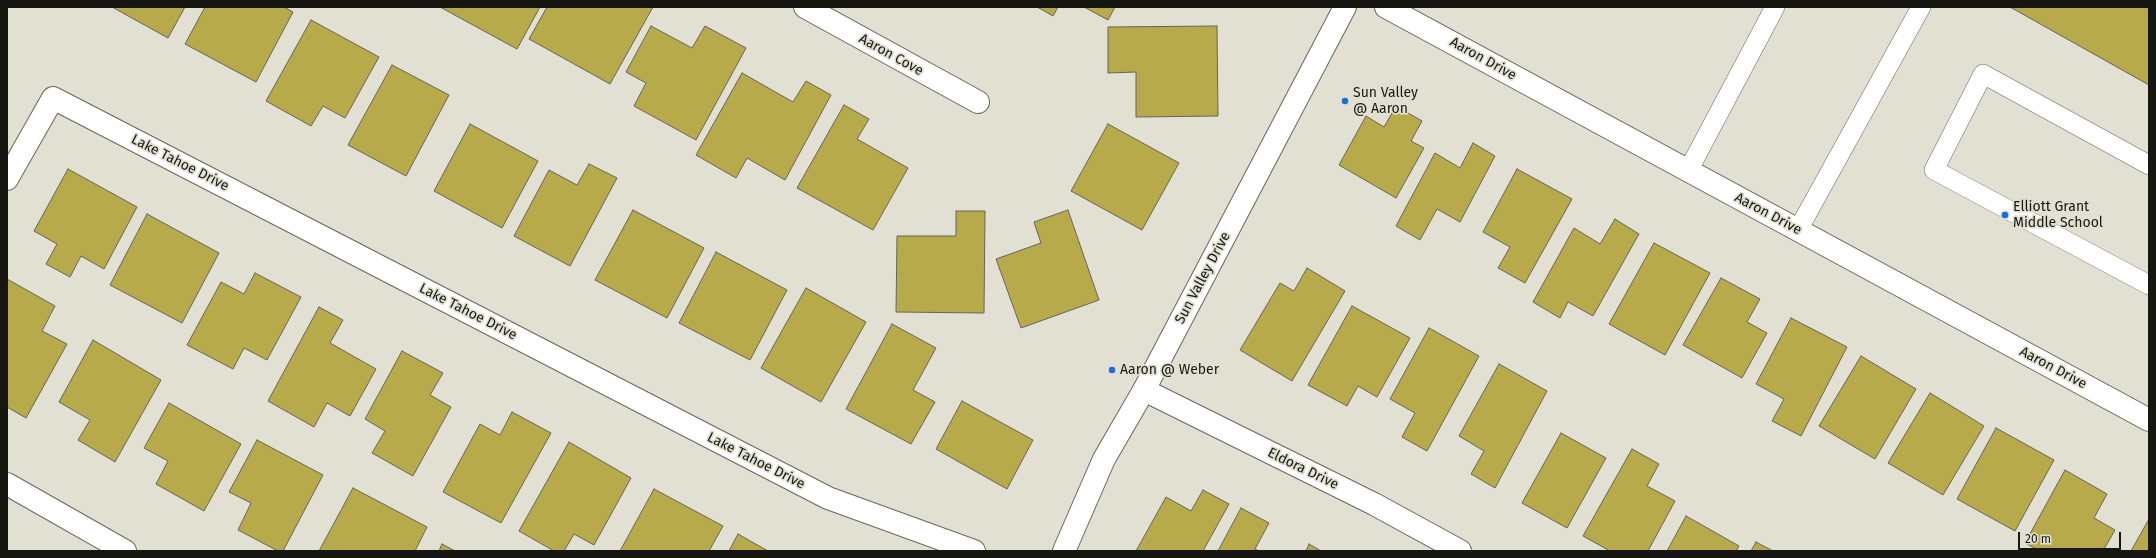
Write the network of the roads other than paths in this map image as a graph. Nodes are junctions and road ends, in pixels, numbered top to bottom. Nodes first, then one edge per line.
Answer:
1 (805, 7) edge
2 (1345, 7) edge
3 (1386, 7) edge
4 (1775, 7) edge
5 (1921, 7) edge
6 (978, 102) dead end
7 (2149, 166) edge
8 (1688, 171) junction
9 (7, 179) edge
10 (1798, 230) junction
11 (2149, 285) edge
12 (1144, 390) junction
13 (2149, 420) edge
14 (7, 484) edge
15 (126, 551) edge
16 (974, 551) edge
17 (1064, 551) edge
18 (1460, 551) edge

1 - 6 street, Aaron Cove
2 - 12 street, Sun Valley Drive
3 - 8 street, Aaron Drive
4 - 8 lane
5 - 10 lane
7 - 11 lane
8 - 10 street, Aaron Drive
9 - 16 street, Lake Tahoe Drive
10 - 13 street, Aaron Drive
12 - 17 street, Sun Valley Drive
12 - 18 street, Eldora Drive
14 - 15 street

